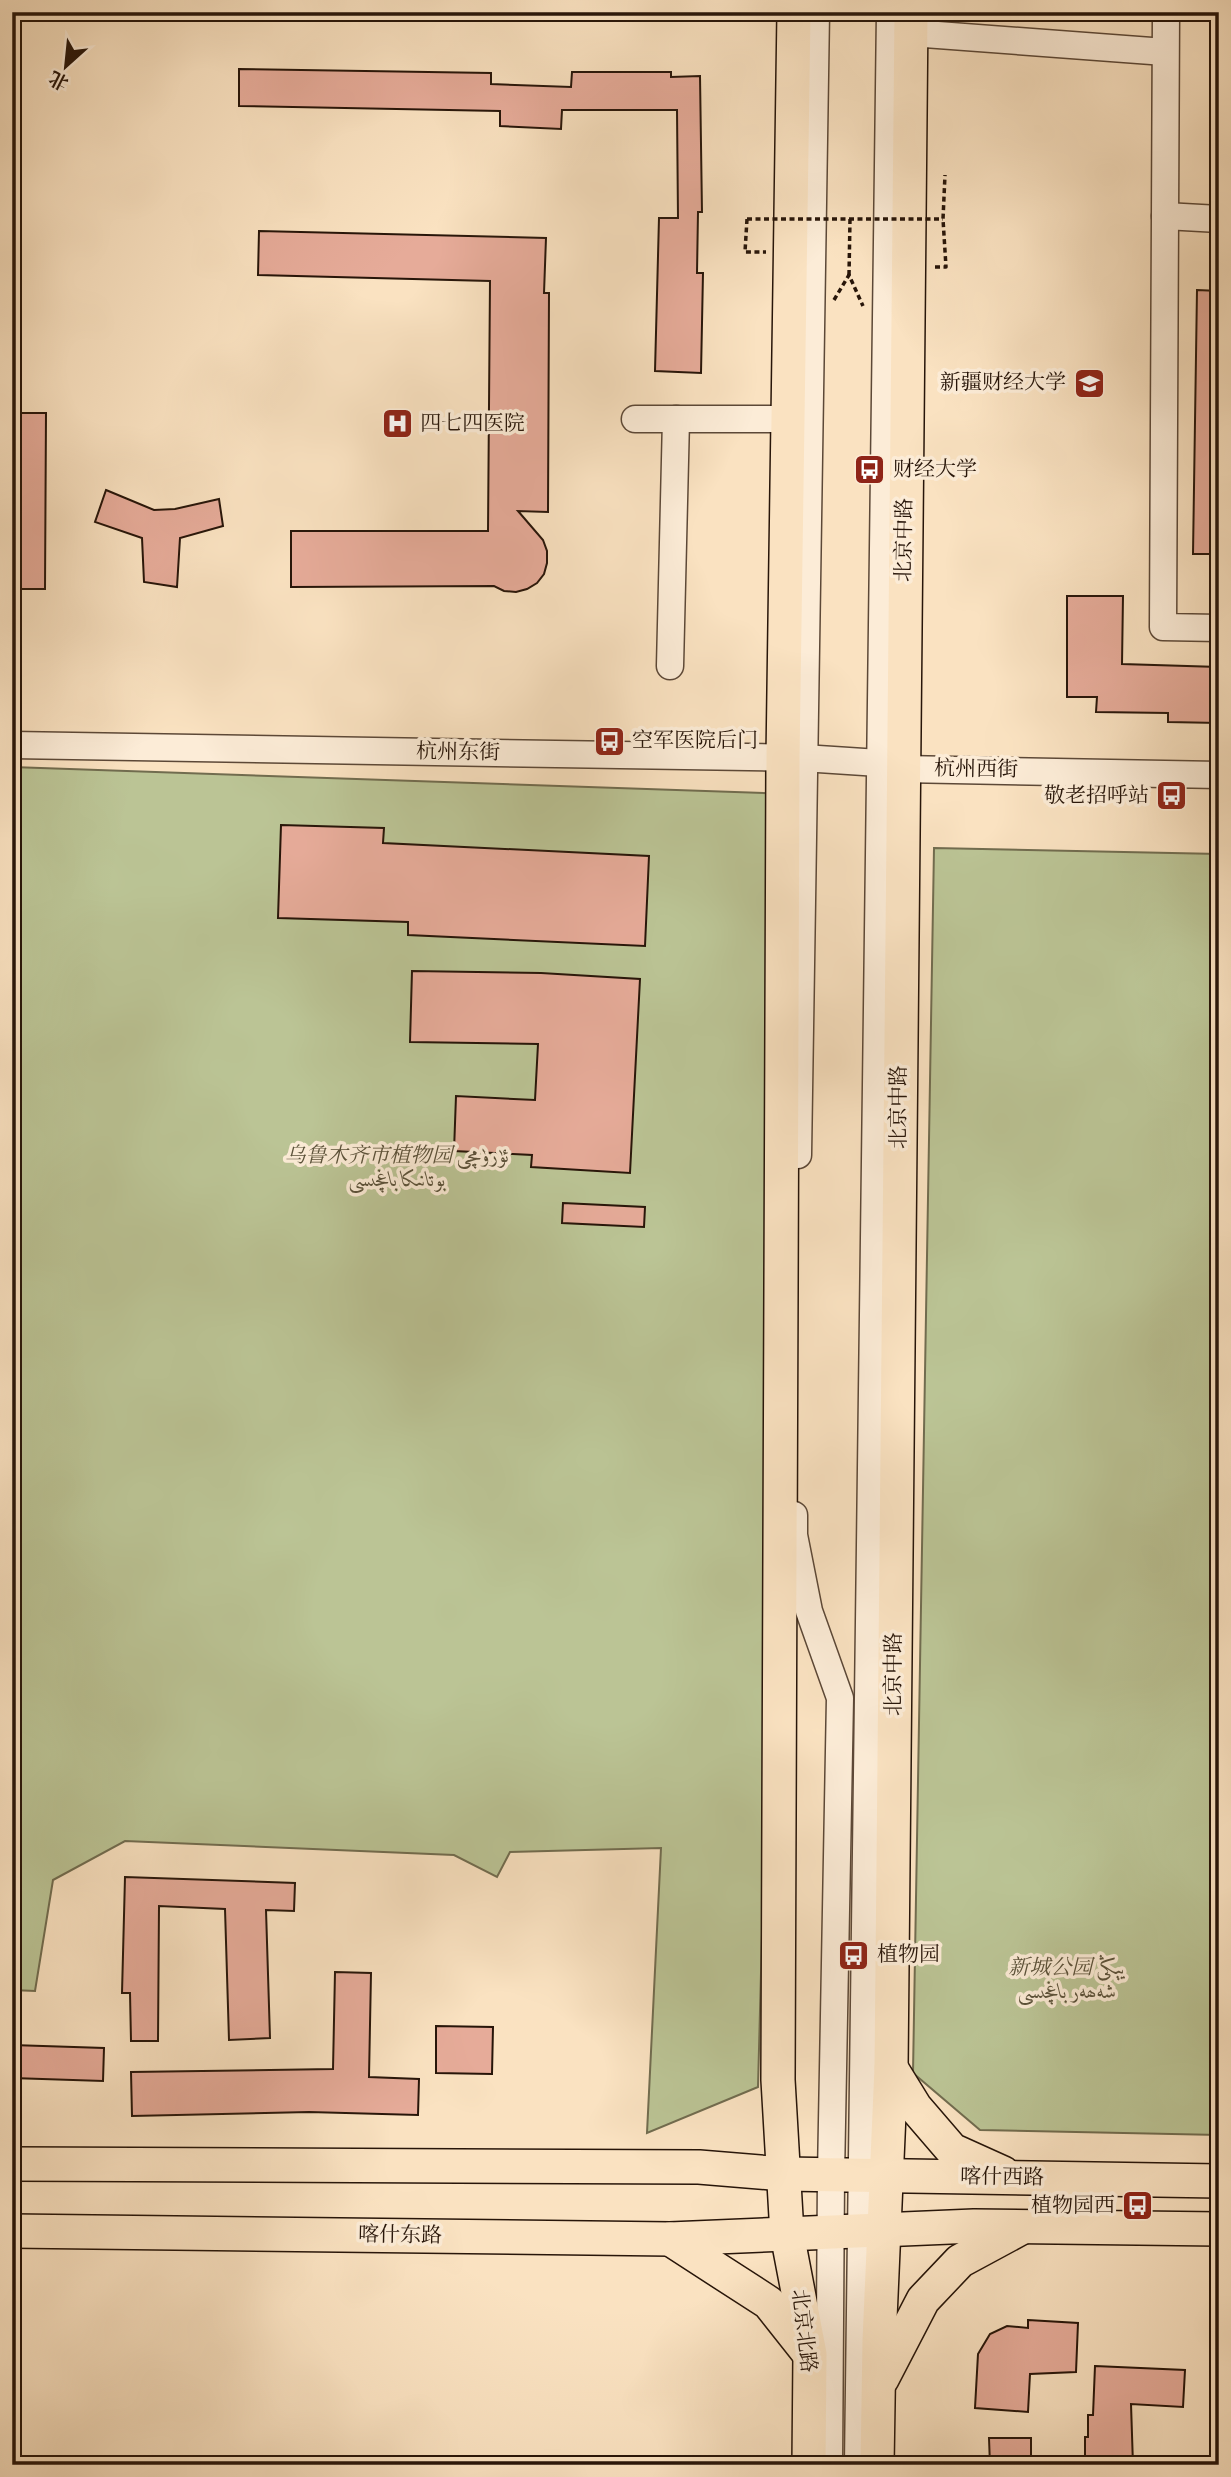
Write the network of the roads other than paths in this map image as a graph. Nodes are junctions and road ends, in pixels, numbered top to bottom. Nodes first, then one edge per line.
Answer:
1 (794, 12) edge
2 (816, 12) edge
3 (1166, 12) edge
4 (904, 19) edge
5 (1165, 52) junction
6 (1165, 216) junction
7 (1219, 219) edge
8 (635, 419) dead end
9 (676, 419) junction
10 (788, 419) junction
11 (1219, 628) edge
12 (670, 666) dead end
13 (12, 745) edge
14 (793, 759) junction
15 (890, 766) junction
16 (1219, 775) edge
17 (891, 2068) junction
18 (12, 2164) edge
19 (1014, 2178) junction
20 (1219, 2181) edge
21 (785, 2186) junction
22 (863, 2203) junction
23 (1023, 2227) junction
24 (1219, 2229) edge
25 (12, 2231) edge
26 (788, 2234) junction
27 (670, 2239) junction
28 (810, 2354) junction
29 (879, 2385) junction
30 (809, 2465) edge
31 (829, 2465) edge
32 (858, 2465) edge
33 (877, 2465) edge

1 - 10 main road
2 - 14 street
3 - 5 street
4 - 5 street
4 - 15 main road, 北京中路
5 - 6 street
6 - 7 street
6 - 11 street
8 - 9 street
9 - 10 street
9 - 12 street
10 - 14 main road
13 - 14 street, 杭州东街
14 - 15 street, 杭州东街
14 - 21 main road
14 - 22 street
15 - 16 street, 杭州西街
15 - 17 main road, 北京中路
15 - 22 street
17 - 19 main road
17 - 22 main road, 北京中路
18 - 21 main road
19 - 20 main road, 喀什西路
19 - 22 main road, 喀什西路
21 - 22 main road, 喀什西路
21 - 26 main road, 北京北路
22 - 23 main road, 喀什西路
22 - 26 main road, 喀什西路
22 - 29 main road
22 - 31 street
22 - 32 street
23 - 24 main road, 喀什西路
23 - 29 main road
25 - 27 main road, 喀什东路
26 - 27 main road, 喀什东路
26 - 28 main road, 北京北路
27 - 28 main road
28 - 30 main road, 北京北路
29 - 33 main road

